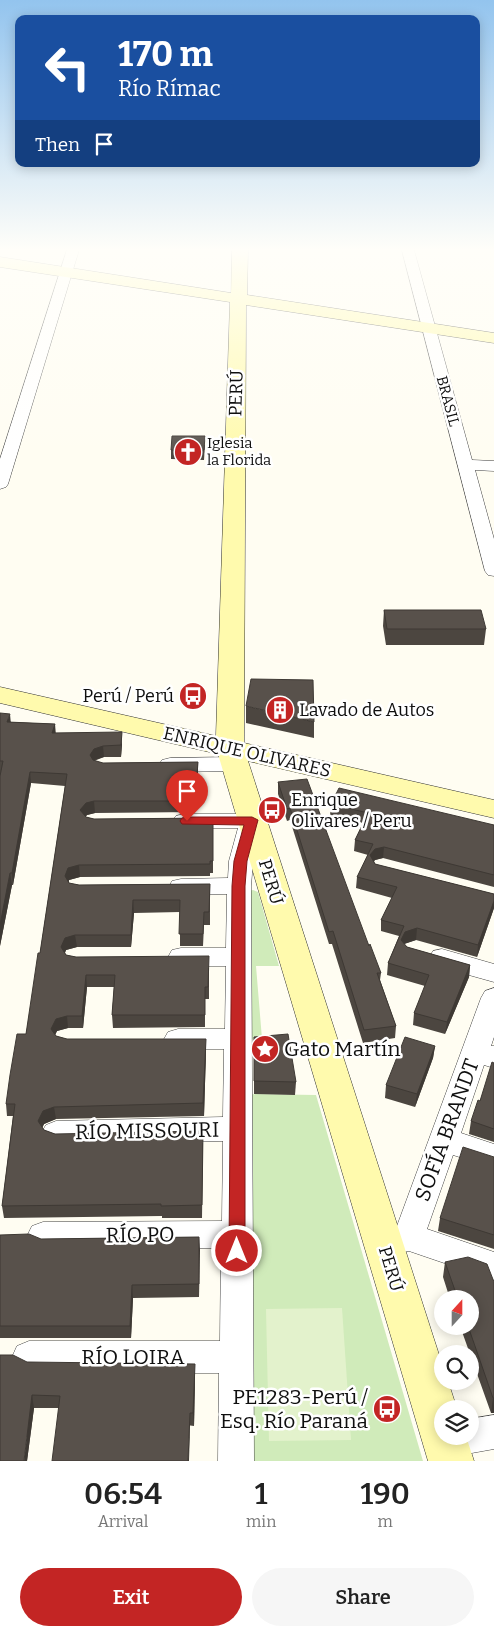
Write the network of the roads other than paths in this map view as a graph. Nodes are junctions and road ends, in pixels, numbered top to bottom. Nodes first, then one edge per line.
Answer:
1 (52, 318) edge
2 (238, 318) edge
3 (365, 318) edge
4 (426, 318) edge
5 (429, 328) junction
6 (494, 338) edge
7 (466, 466) junction
8 (494, 466) edge
9 (0, 484) edge
10 (494, 571) edge
11 (0, 695) edge
12 (232, 756) junction
13 (150, 765) edge
14 (494, 809) edge
15 (252, 820) junction
16 (163, 822) edge
17 (239, 886) junction
18 (159, 887) edge
19 (415, 951) edge
20 (153, 957) edge
21 (238, 957) junction
22 (494, 973) edge
23 (494, 998) edge
24 (158, 1039) edge
25 (238, 1039) junction
26 (484, 1054) edge
27 (238, 1129) junction
28 (56, 1132) edge
29 (444, 1140) junction
30 (494, 1156) edge
31 (237, 1234) junction
32 (42, 1236) dead end
33 (396, 1240) junction
34 (494, 1266) edge
35 (29, 1357) dead end
36 (237, 1357) junction
37 (435, 1400) edge
38 (494, 1432) edge
39 (479, 1435) edge
40 (236, 1461) edge

1 - 9 street
2 - 12 street, PERÚ
3 - 5 street
4 - 5 street, BRASIL
5 - 6 street
5 - 7 street, BRASIL
7 - 8 street
7 - 10 street, BRASIL
11 - 12 street, ENRIQUE OLIVARES
12 - 13 street
12 - 14 street, ENRIQUE OLIVARES
12 - 15 street, PERÚ
15 - 16 street
15 - 17 street
15 - 33 street, PERÚ
17 - 18 street
17 - 21 street
19 - 22 street
20 - 21 street
21 - 25 street
23 - 26 street, SOFÍA BRANDT
24 - 25 street
25 - 27 street
26 - 29 street, SOFÍA BRANDT
27 - 28 street, RÍO MISSOURI
27 - 31 street
29 - 30 street
29 - 33 street, SOFÍA BRANDT
31 - 32 street, RÍO PO
31 - 36 street
33 - 34 street
33 - 37 street, PERÚ
35 - 36 street, RÍO LOIRA
36 - 40 street
38 - 39 street

